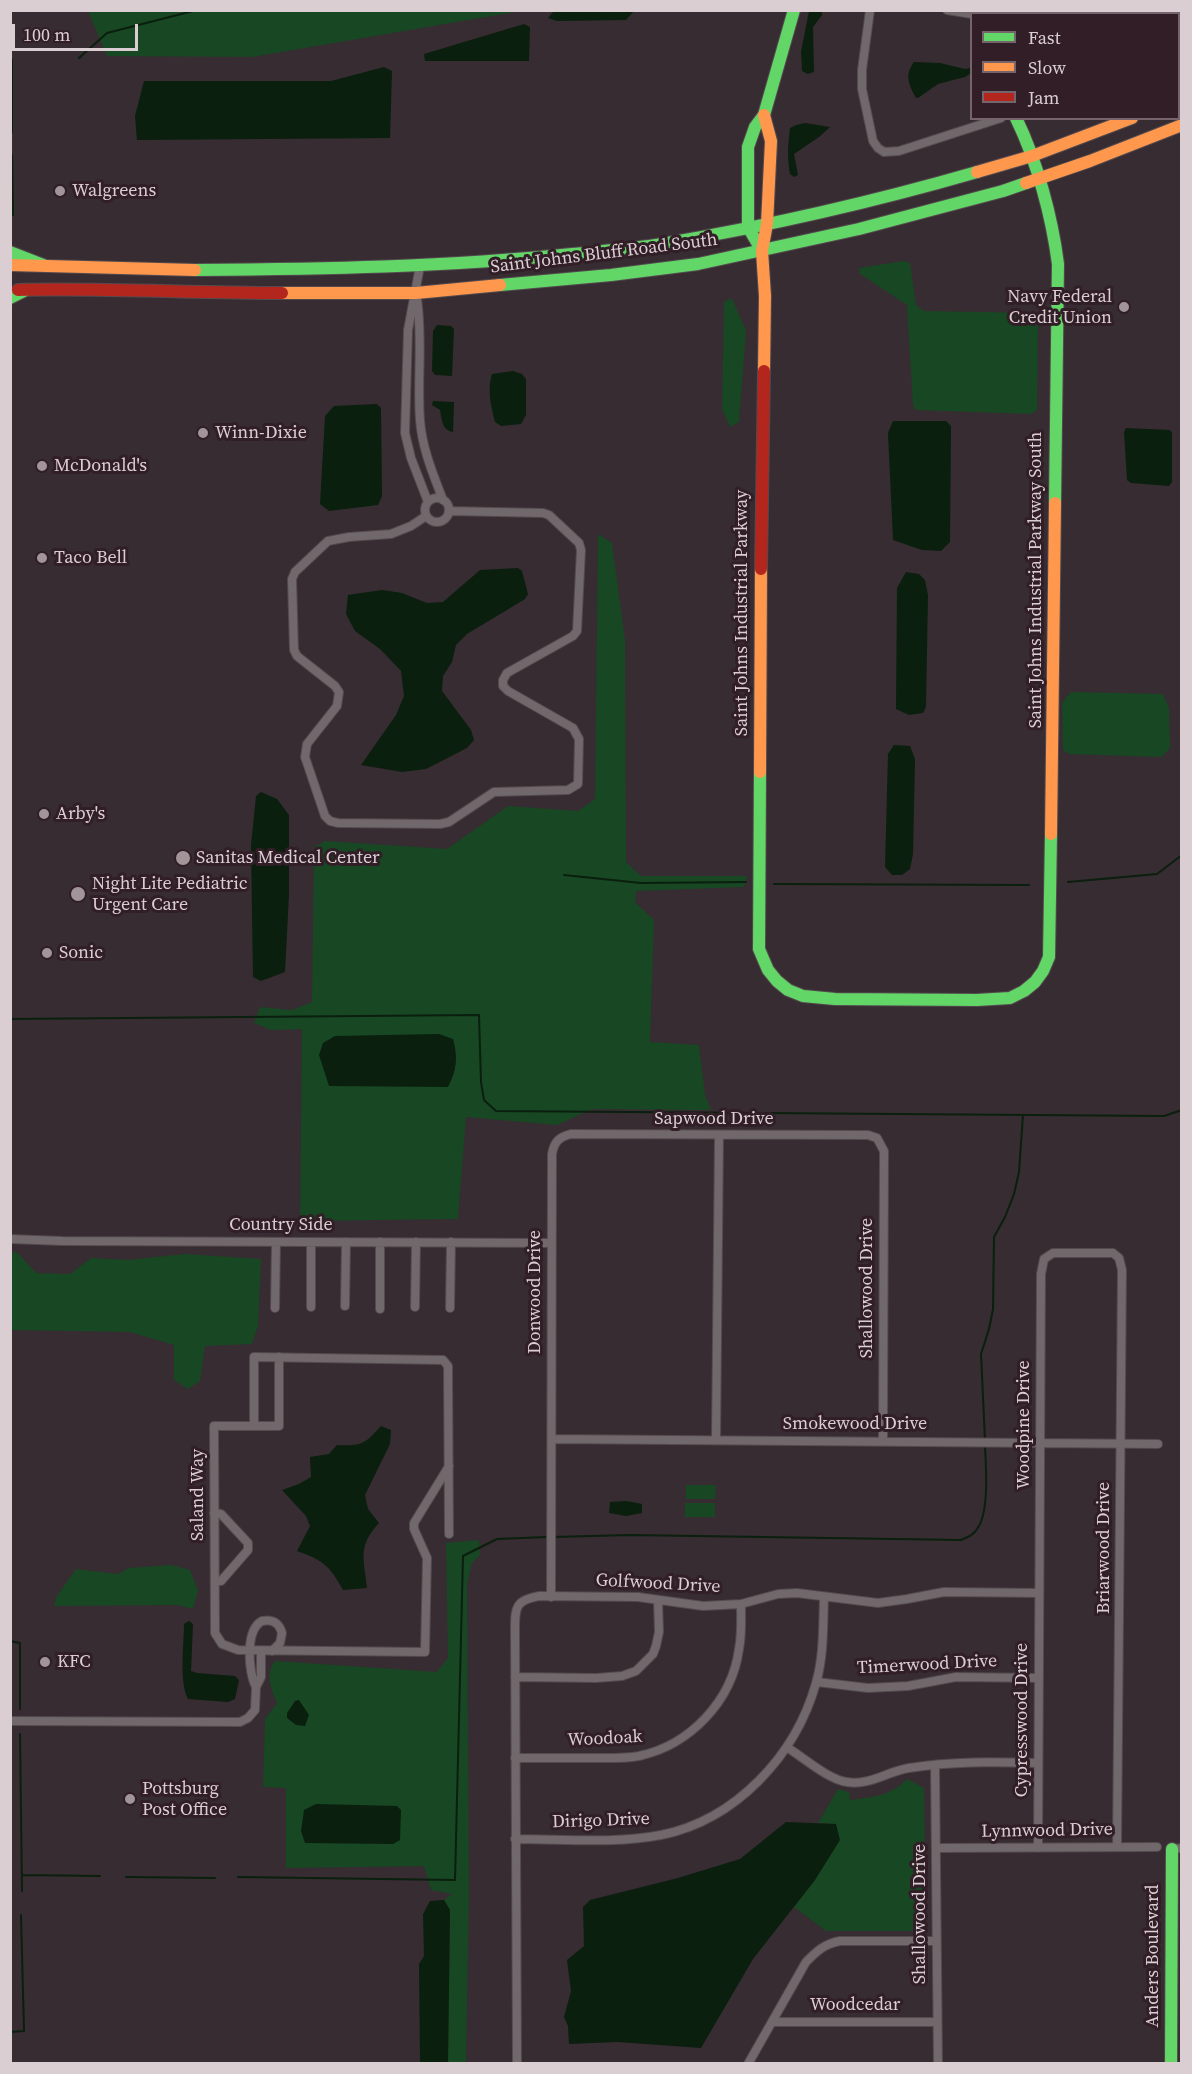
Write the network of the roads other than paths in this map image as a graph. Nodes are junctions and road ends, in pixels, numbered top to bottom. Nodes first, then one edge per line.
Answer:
1 (794, 10) edge
2 (870, 10) edge
3 (947, 10) edge
4 (970, 14) edge
5 (765, 115) junction
6 (995, 120) edge
7 (1017, 120) edge
8 (1127, 120) edge
9 (1182, 125) edge
10 (1032, 156) junction
11 (1038, 179) junction
12 (767, 224) junction
13 (748, 227) junction
14 (762, 251) junction
15 (10, 252) edge
16 (10, 265) edge
17 (46, 266) junction
18 (420, 266) junction
19 (10, 290) edge
20 (26, 290) junction
21 (416, 293) junction
22 (10, 298) edge
23 (443, 500) junction
24 (428, 502) junction
25 (449, 511) junction
26 (426, 516) junction
27 (769, 974) joint
28 (719, 1136) junction
29 (877, 1138) joint
30 (554, 1144) joint
31 (10, 1239) edge
32 (276, 1242) junction
33 (311, 1242) junction
34 (346, 1242) junction
35 (380, 1242) junction
36 (416, 1242) junction
37 (451, 1242) junction
38 (551, 1243) junction
39 (1044, 1259) joint
40 (345, 1306) dead end
41 (311, 1307) dead end
42 (415, 1307) dead end
43 (276, 1308) dead end
44 (450, 1308) dead end
45 (380, 1309) dead end
46 (279, 1357) junction
47 (254, 1426) junction
48 (552, 1439) junction
49 (716, 1440) junction
50 (883, 1440) junction
51 (1040, 1443) junction
52 (1158, 1443) dead end
53 (1121, 1444) junction
54 (448, 1466) junction
55 (214, 1512) junction
56 (449, 1534) dead end
57 (215, 1581) junction
58 (1039, 1593) junction
59 (551, 1597) junction
60 (824, 1597) junction
61 (658, 1600) junction
62 (741, 1604) junction
63 (250, 1650) junction
64 (261, 1650) junction
65 (272, 1651) junction
66 (514, 1677) junction
67 (1039, 1678) junction
68 (817, 1682) junction
69 (256, 1687) junction
70 (10, 1721) edge
71 (788, 1748) junction
72 (515, 1758) junction
73 (1038, 1763) junction
74 (935, 1765) junction
75 (516, 1839) junction
76 (1117, 1846) junction
77 (1157, 1847) dead end
78 (937, 1848) junction
79 (1038, 1848) junction
80 (1177, 1849) edge
81 (936, 1941) junction
82 (773, 2022) junction
83 (937, 2022) junction
84 (517, 2064) edge
85 (748, 2064) edge
86 (938, 2064) edge
87 (1171, 2064) edge

1 - 5 main road
2 - 6 street
3 - 4 street
5 - 12 main road
5 - 13 main road
7 - 10 main road, Saint Johns Industrial Parkway South
8 - 10 main road, Saint Johns Bluff Road South
9 - 11 main road, Saint Johns Bluff Road South
10 - 11 main road, Saint Johns Industrial Parkway South
10 - 12 main road, Saint Johns Bluff Road South
11 - 14 main road, Saint Johns Bluff Road South
11 - 27 main road, Saint Johns Industrial Parkway South
12 - 13 main road, Saint Johns Bluff Road South
12 - 14 main road
13 - 14 main road
13 - 18 main road, Saint Johns Bluff Road South
14 - 21 main road, Saint Johns Bluff Road South
14 - 27 main road, Saint Johns Industrial Parkway
15 - 17 main road
16 - 17 main road, Saint Johns Bluff Road South
17 - 18 main road, Saint Johns Bluff Road South
18 - 21 street
19 - 20 main road, Saint Johns Bluff Road South
20 - 21 main road, Saint Johns Bluff Road South
20 - 22 main road
21 - 23 street
21 - 24 street
23 - 24 street
23 - 25 street
24 - 26 street
25 - 26 street
25 - 26 street
28 - 29 street, Sapwood Drive
28 - 30 street, Sapwood Drive
28 - 49 street
29 - 50 street, Shallowood Drive
30 - 38 street, Donwood Drive
31 - 32 street, Country Side
32 - 33 street, Country Side
32 - 43 street
33 - 34 street, Country Side
33 - 41 street
34 - 35 street, Country Side
34 - 40 street
35 - 36 street, Country Side
35 - 45 street
36 - 37 street, Country Side
36 - 42 street
37 - 38 street, Country Side
37 - 44 street
38 - 48 street, Donwood Drive
39 - 51 street, Woodpine Drive
39 - 53 street, Briarwood Drive
46 - 47 street, Saland Way
46 - 47 street
46 - 54 street
47 - 55 street, Saland Way
48 - 49 street, Smokewood Drive
48 - 59 street, Donwood Drive
49 - 50 street, Smokewood Drive
50 - 51 street, Smokewood Drive
51 - 53 street, Smokewood Drive
51 - 58 street, Woodpine Drive
52 - 53 street, Smokewood Drive
53 - 76 street, Briarwood Drive
54 - 56 street
54 - 65 street, Saland Way
55 - 57 street, Saland Way
55 - 57 street
57 - 63 street, Saland Way
58 - 60 street, Golfwood Drive
58 - 67 street, Cypresswood Drive
59 - 61 street, Golfwood Drive
59 - 66 street, Golfwood Drive
60 - 62 street, Golfwood Drive
60 - 68 street, Dirigo Drive
61 - 62 street, Golfwood Drive
61 - 66 street
62 - 72 street, Woodoak
63 - 64 street, Saland Way
63 - 65 street
63 - 69 street
64 - 65 street, Saland Way
64 - 69 street
66 - 72 street, Golfwood Drive
67 - 68 street, Timerwood Drive
67 - 73 street, Cypresswood Drive
68 - 71 street, Dirigo Drive
69 - 70 street
71 - 74 street
71 - 75 street, Dirigo Drive
72 - 75 street, Golfwood Drive
73 - 74 street
73 - 79 street, Cypresswood Drive
74 - 78 street, Shallowood Drive
75 - 84 street, Golfwood Drive
76 - 77 street, Lynnwood Drive
76 - 79 street, Lynnwood Drive
78 - 79 street, Lynnwood Drive
78 - 81 street, Shallowood Drive
80 - 87 main road, Anders Boulevard
81 - 82 street
81 - 83 street, Shallowood Drive
82 - 83 street, Woodcedar
82 - 85 street
83 - 86 street, Shallowood Drive

